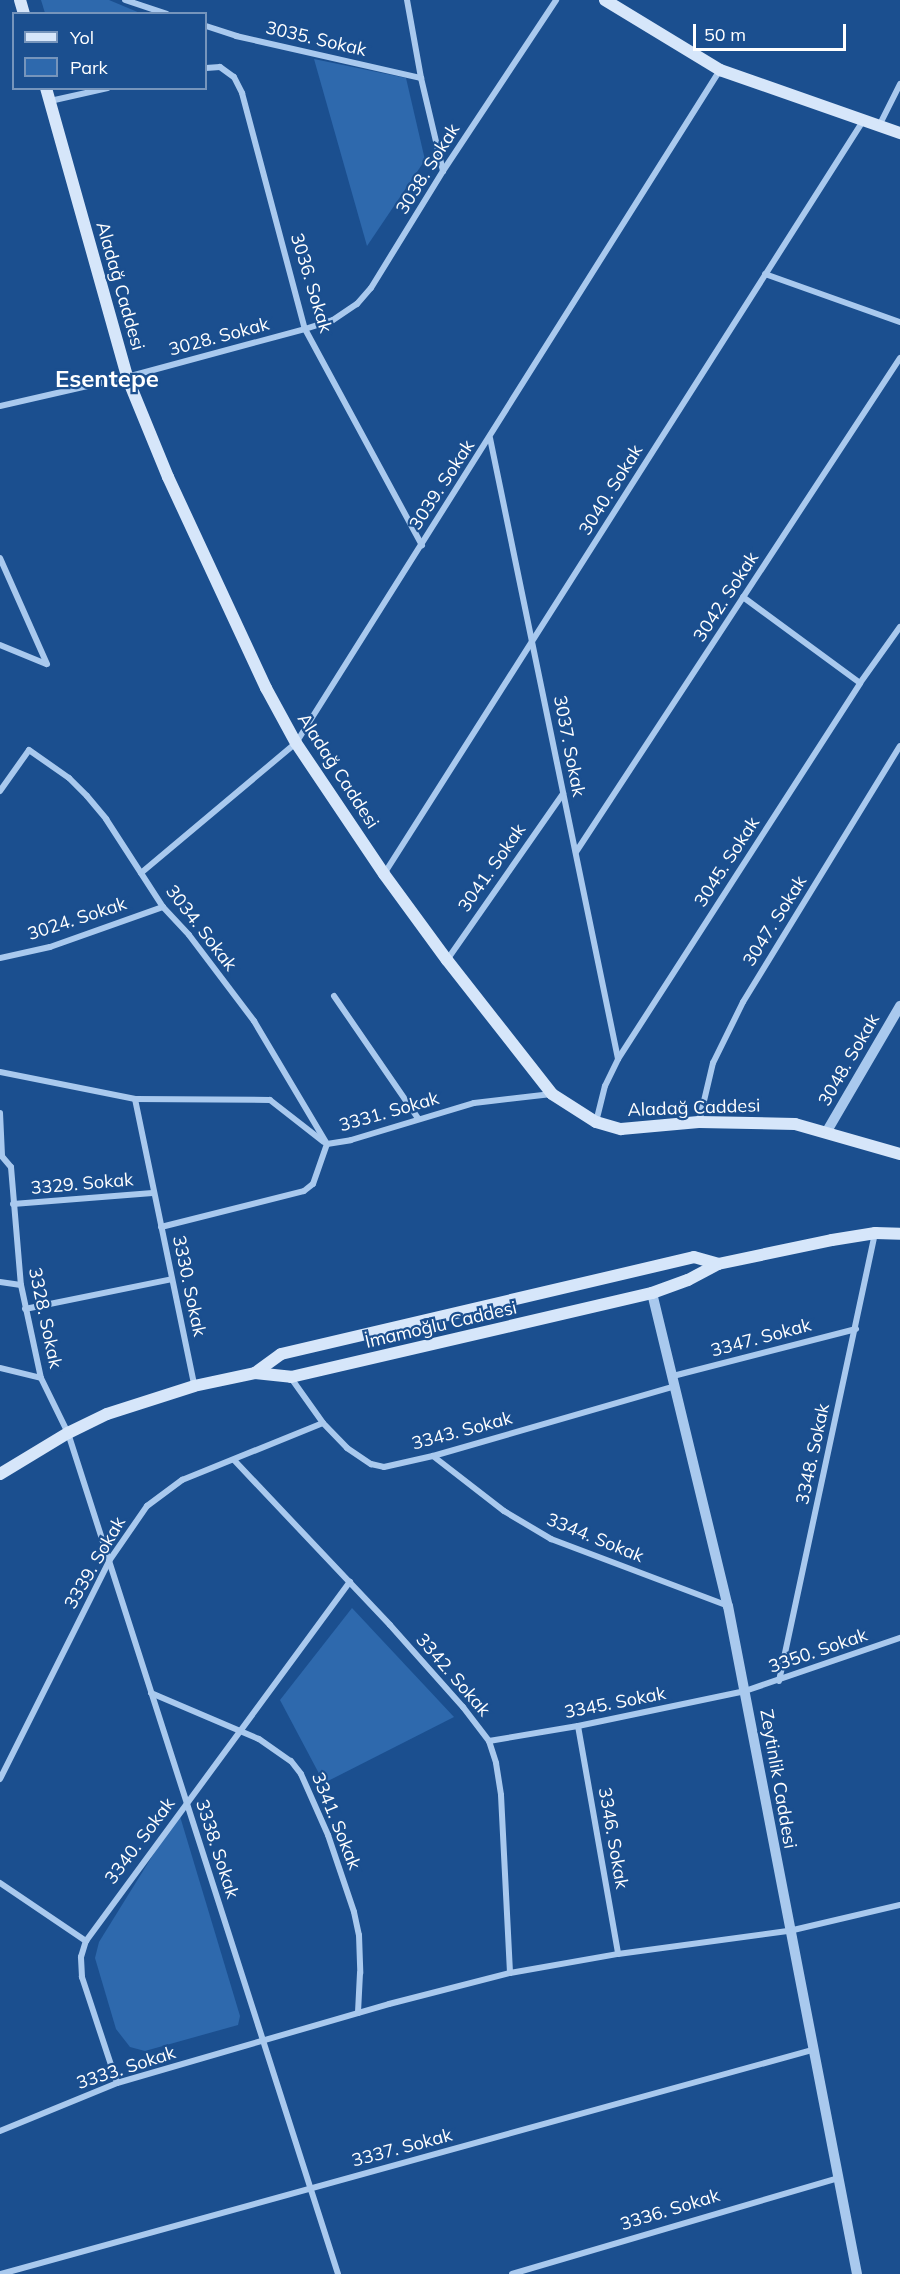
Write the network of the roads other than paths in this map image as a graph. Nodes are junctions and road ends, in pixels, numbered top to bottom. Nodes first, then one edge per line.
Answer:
1 (125, 0) edge
2 (407, 0) edge
3 (556, 0) edge
4 (607, 1) edge
5 (161, 12) edge
6 (207, 26) edge
7 (207, 68) edge
8 (720, 70) junction
9 (421, 78) junction
10 (900, 84) edge
11 (91, 90) edge
12 (48, 95) edge
13 (863, 122) junction
14 (879, 126) junction
15 (900, 133) edge
16 (443, 171) junction
17 (765, 274) junction
18 (900, 322) edge
19 (305, 328) junction
20 (900, 358) edge
21 (127, 377) junction
22 (0, 406) edge
23 (490, 438) junction
24 (422, 545) junction
25 (0, 558) edge
26 (743, 597) junction
27 (900, 627) edge
28 (532, 642) junction
29 (0, 645) edge
30 (860, 683) junction
31 (296, 743) junction
32 (900, 746) edge
33 (0, 791) edge
34 (563, 794) junction
35 (576, 852) junction
36 (141, 873) junction
37 (384, 874) junction
38 (163, 907) junction
39 (0, 958) edge
40 (447, 960) junction
41 (334, 996) dead end
42 (900, 1006) edge
43 (618, 1059) junction
44 (0, 1072) edge
45 (552, 1094) junction
46 (135, 1099) junction
47 (0, 1113) edge
48 (418, 1118) junction
49 (596, 1122) junction
50 (699, 1122) junction
51 (827, 1131) junction
52 (327, 1144) junction
53 (900, 1154) edge
54 (1, 1155) edge
55 (153, 1193) junction
56 (13, 1204) junction
57 (161, 1227) junction
58 (875, 1233) junction
59 (900, 1234) edge
60 (718, 1264) junction
61 (172, 1280) junction
62 (0, 1282) edge
63 (21, 1285) junction
64 (652, 1293) junction
65 (25, 1309) junction
66 (856, 1329) junction
67 (0, 1368) edge
68 (255, 1373) junction
69 (291, 1377) junction
70 (42, 1378) junction
71 (674, 1381) junction
72 (194, 1386) junction
73 (323, 1424) junction
74 (68, 1433) junction
75 (433, 1456) junction
76 (234, 1460) junction
77 (0, 1474) edge
78 (109, 1561) junction
79 (351, 1582) junction
80 (728, 1606) junction
81 (900, 1638) edge
82 (779, 1681) junction
83 (745, 1691) junction
84 (151, 1693) junction
85 (578, 1726) junction
86 (241, 1731) junction
87 (489, 1741) junction
88 (0, 1779) edge
89 (187, 1804) junction
90 (0, 1883) edge
91 (900, 1905) edge
92 (789, 1931) junction
93 (86, 1941) junction
94 (618, 1954) junction
95 (510, 1973) junction
96 (358, 2013) junction
97 (264, 2042) junction
98 (812, 2050) junction
99 (117, 2083) junction
100 (0, 2131) edge
101 (838, 2178) junction
102 (311, 2189) junction
103 (1, 2274) edge
104 (339, 2274) edge
105 (512, 2274) edge
106 (857, 2274) edge

1 - 5 street
2 - 9 street
3 - 16 street, 3038. Sokak
4 - 8 main road
6 - 9 street, 3035. Sokak
7 - 19 street, 3036. Sokak
8 - 13 main road
8 - 23 street, 3039. Sokak
9 - 16 street
10 - 14 street
11 - 12 street
12 - 21 main road, Aladağ Caddesi
13 - 14 main road
13 - 17 street, 3040. Sokak
14 - 15 main road
16 - 19 street, 3038. Sokak
17 - 18 street
17 - 28 street, 3040. Sokak
19 - 21 street, 3028. Sokak
19 - 24 street, 3036. Sokak
20 - 26 street, 3042. Sokak
21 - 22 street, 3028. Sokak
21 - 31 main road, Aladağ Caddesi
23 - 24 street, 3039. Sokak
23 - 28 street, 3037. Sokak
24 - 31 street, 3039. Sokak
25 - 29 street
26 - 30 street
26 - 35 street, 3042. Sokak
27 - 30 street, 3045. Sokak
28 - 34 street, 3037. Sokak
28 - 37 street, 3040. Sokak
30 - 43 street, 3045. Sokak
31 - 36 street, 3039. Sokak
31 - 37 main road, Aladağ Caddesi
32 - 50 street, 3047. Sokak
33 - 36 street, 3034. Sokak
34 - 35 street, 3037. Sokak
34 - 40 street, 3041. Sokak
35 - 43 street, 3037. Sokak
36 - 38 street, 3034. Sokak
37 - 40 main road, Aladağ Caddesi
38 - 39 street, 3024. Sokak
38 - 52 street, 3034. Sokak
40 - 45 main road, Aladağ Caddesi
41 - 48 street
42 - 51 street, 3048. Sokak
43 - 49 street, 3045. Sokak
44 - 46 street
45 - 48 street, 3331. Sokak
45 - 49 main road, Aladağ Caddesi
46 - 52 street
46 - 55 street, 3330. Sokak
47 - 54 street, 3328. Sokak
48 - 52 street, 3331. Sokak
49 - 50 main road, Aladağ Caddesi
50 - 51 main road, Aladağ Caddesi
51 - 53 main road, Aladağ Caddesi
52 - 57 street, 3331. Sokak
54 - 56 street, 3328. Sokak
55 - 56 street, 3329. Sokak
55 - 57 street, 3330. Sokak
56 - 63 street, 3328. Sokak
57 - 61 street, 3330. Sokak
58 - 59 main road, İmamoğlu Caddesi
58 - 60 main road, İmamoğlu Caddesi
58 - 66 street, 3348. Sokak
60 - 64 main road, İmamoğlu Caddesi
60 - 68 main road
61 - 65 street
61 - 72 street, 3330. Sokak
62 - 63 street
63 - 65 street, 3328. Sokak
64 - 69 main road, İmamoğlu Caddesi
64 - 71 street, Zeytinlik Caddesi
65 - 70 street, 3328. Sokak
66 - 71 street, 3347. Sokak
66 - 82 street, 3348. Sokak
67 - 70 street
68 - 69 main road, İmamoğlu Caddesi
68 - 72 main road, İmamoğlu Caddesi
69 - 73 street, 3343. Sokak
70 - 74 street, 3328. Sokak
71 - 75 street, 3343. Sokak
71 - 80 street, Zeytinlik Caddesi
72 - 74 main road, İmamoğlu Caddesi
73 - 75 street, 3343. Sokak
73 - 76 street, 3339. Sokak
74 - 77 main road, İmamoğlu Caddesi
74 - 78 street, 3338. Sokak
75 - 80 street, 3344. Sokak
76 - 78 street, 3339. Sokak
76 - 79 street, 3342. Sokak
78 - 84 street, 3338. Sokak
78 - 88 street, 3339. Sokak
79 - 86 street, 3340. Sokak
79 - 87 street, 3342. Sokak
80 - 83 street, Zeytinlik Caddesi
81 - 82 street, 3350. Sokak
82 - 83 street, 3350. Sokak
83 - 85 street, 3345. Sokak
83 - 92 street, Zeytinlik Caddesi
84 - 86 street, 3341. Sokak
84 - 89 street, 3338. Sokak
85 - 87 street, 3345. Sokak
85 - 94 street, 3346. Sokak
86 - 89 street, 3340. Sokak
86 - 96 street, 3341. Sokak
87 - 95 street, 3342. Sokak
89 - 93 street, 3340. Sokak
89 - 97 street, 3338. Sokak
90 - 93 street
91 - 92 street, 3333. Sokak
92 - 94 street, 3333. Sokak
92 - 98 street, Zeytinlik Caddesi
93 - 99 street, 3340. Sokak
94 - 95 street, 3333. Sokak
95 - 96 street, 3333. Sokak
96 - 97 street, 3333. Sokak
97 - 99 street, 3333. Sokak
97 - 102 street, 3338. Sokak
98 - 101 street, Zeytinlik Caddesi
98 - 102 street, 3337. Sokak
99 - 100 street, 3333. Sokak
101 - 105 street, 3336. Sokak
101 - 106 street, Zeytinlik Caddesi
102 - 103 street, 3337. Sokak
102 - 104 street, 3338. Sokak

